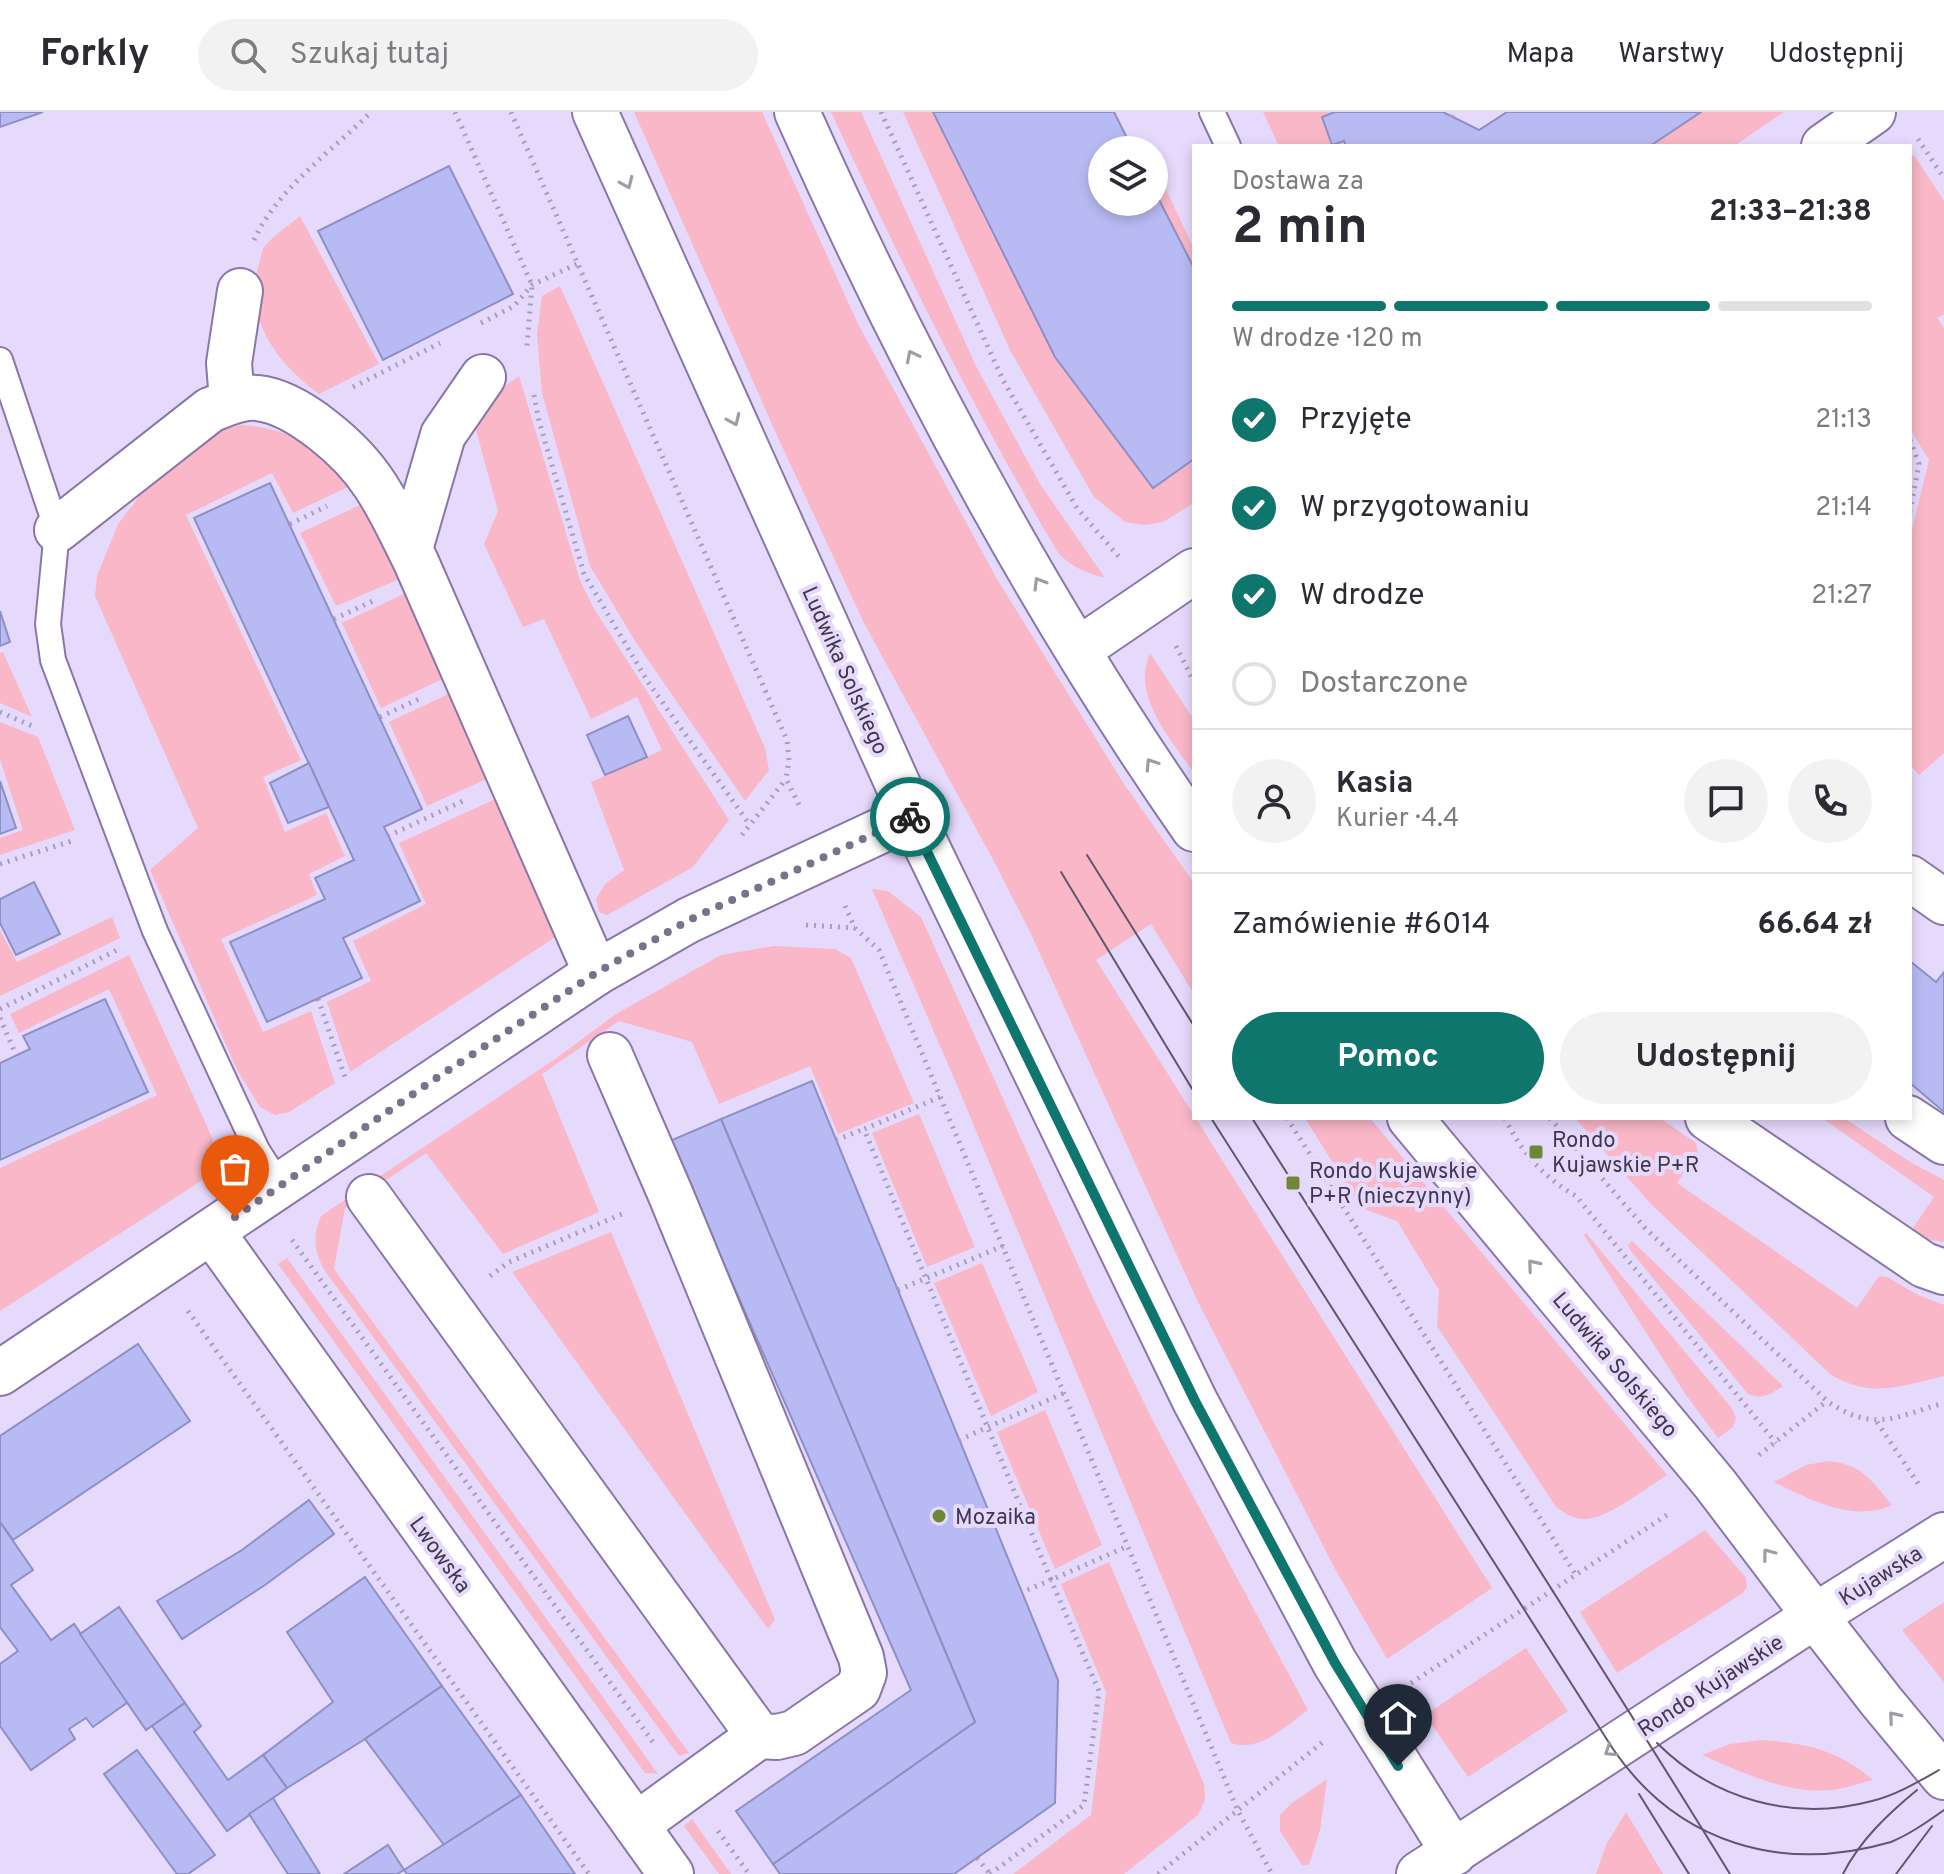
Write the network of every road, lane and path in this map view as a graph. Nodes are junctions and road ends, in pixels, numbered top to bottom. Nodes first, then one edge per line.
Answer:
1 (371, 112) edge
2 (455, 112) edge
3 (511, 112) edge
4 (595, 112) edge
5 (797, 112) edge
6 (881, 112) edge
7 (1212, 112) edge
8 (1873, 112) edge
9 (1913, 133) dead end
10 (1227, 144) edge
11 (1827, 144) edge
12 (1944, 178) edge
13 (577, 264) junction
14 (532, 285) junction
15 (240, 291) joint
16 (472, 327) dead end
17 (444, 342) dead end
18 (526, 355) dead end
19 (0, 360) edge
20 (483, 377) dead end
21 (531, 382) dead end
22 (232, 400) junction
23 (308, 418) junction
24 (1912, 445) edge
25 (1912, 504) edge
26 (57, 530) junction
27 (410, 549) junction
28 (1123, 562) dead end
29 (1192, 572) edge
30 (1171, 637) dead end
31 (1078, 650) junction
32 (1192, 678) edge
33 (0, 712) edge
34 (35, 727) dead end
35 (786, 779) junction
36 (473, 797) dead end
37 (802, 813) dead end
38 (912, 816) junction
39 (750, 825) junction
40 (1192, 826) edge
41 (388, 836) dead end
42 (78, 839) dead end
43 (734, 845) dead end
44 (0, 864) edge
45 (1912, 879) edge
46 (842, 899) dead end
47 (1944, 902) edge
48 (791, 924) dead end
49 (855, 928) junction
50 (124, 946) dead end
51 (596, 973) junction
52 (318, 999) dead end
53 (0, 1009) edge
54 (0, 1018) edge
55 (16, 1055) dead end
56 (610, 1055) dead end
57 (349, 1088) dead end
58 (940, 1097) junction
59 (1288, 1120) edge
60 (1412, 1120) edge
61 (1506, 1120) edge
62 (1552, 1120) edge
63 (1711, 1120) edge
64 (1911, 1120) edge
65 (864, 1129) junction
66 (836, 1140) dead end
67 (1944, 1142) edge
68 (280, 1186) junction
69 (670, 1193) junction
70 (369, 1197) dead end
71 (284, 1230) dead end
72 (212, 1232) junction
73 (1003, 1246) junction
74 (157, 1268) junction
75 (1944, 1272) edge
76 (926, 1278) junction
77 (898, 1290) dead end
78 (447, 1306) junction
79 (0, 1373) edge
80 (1064, 1393) junction
81 (1827, 1401) junction
82 (1944, 1403) edge
83 (1877, 1422) junction
84 (989, 1427) junction
85 (959, 1440) dead end
86 (1776, 1443) junction
87 (1753, 1458) dead end
88 (1925, 1495) dead end
89 (1676, 1509) dead end
90 (1944, 1535) edge
91 (1129, 1546) junction
92 (1576, 1575) junction
93 (1051, 1580) junction
94 (1022, 1592) dead end
95 (1815, 1616) junction
96 (1403, 1689) dead end
97 (759, 1736) junction
98 (1323, 1742) dead end
99 (1944, 1777) edge
100 (686, 1788) junction
101 (1238, 1811) junction
102 (636, 1825) junction
103 (977, 1858) dead end
104 (1447, 1867) edge
105 (589, 1874) edge
106 (671, 1874) edge
107 (749, 1874) edge
108 (990, 1874) edge
109 (1158, 1874) edge
110 (1272, 1874) edge

1 - 15 path
2 - 14 path
3 - 13 path
4 -> 38 street, Ludwika Solskiego
31 -> 5 street
6 - 28 path
7 - 10 lane
8 - 11 street
9 - 12 path
13 - 14 path
13 - 35 path
14 - 16 path
14 - 18 path
15 - 22 street
17 - 23 path
19 - 26 lane
20 - 27 street
21 - 39 path
22 - 23 street
22 - 26 street
23 - 27 street
24 - 25 path
26 - 68 lane
27 - 51 street
29 - 31 street
30 - 32 path
40 -> 31 street
33 - 34 path
35 - 37 path
35 - 39 path
36 - 41 path
38 - 51 street
38 - 104 street, Ludwika Solskiego
39 - 43 path
42 - 44 path
45 - 47 street
46 - 49 path
48 - 49 path
49 - 58 path
50 - 53 path
51 - 68 street
52 - 57 path
54 - 55 path
56 - 69 street
58 - 65 path
58 - 73 path
59 - 92 path
95 -> 60 street, Ludwika Solskiego
61 - 86 path
62 - 81 path
63 - 75 street
64 - 67 street
65 - 66 path
65 - 76 path
68 - 72 street
69 - 78 path
69 - 97 street
70 - 78 street
71 - 100 path
72 - 74 street
72 - 102 street, Lwowska
73 - 76 path
73 - 80 path
74 - 79 street
74 - 105 path
76 - 77 path
76 - 84 path
78 - 97 street
80 - 84 path
80 - 91 path
81 - 83 path
81 - 86 path
82 - 83 path
83 - 88 path
84 - 85 path
84 - 93 path
86 - 87 path
89 - 92 path
90 - 95 street, Kujawska
91 - 93 path
91 - 101 path
92 - 96 path
93 - 94 path
93 - 108 path
99 -> 95 street
95 -> 104 street, Rondo Kujawskie
97 - 100 street
98 - 101 path
100 - 102 street
100 - 107 path
101 - 109 path
101 - 110 path
102 - 106 street, Lwowska
103 - 108 path

